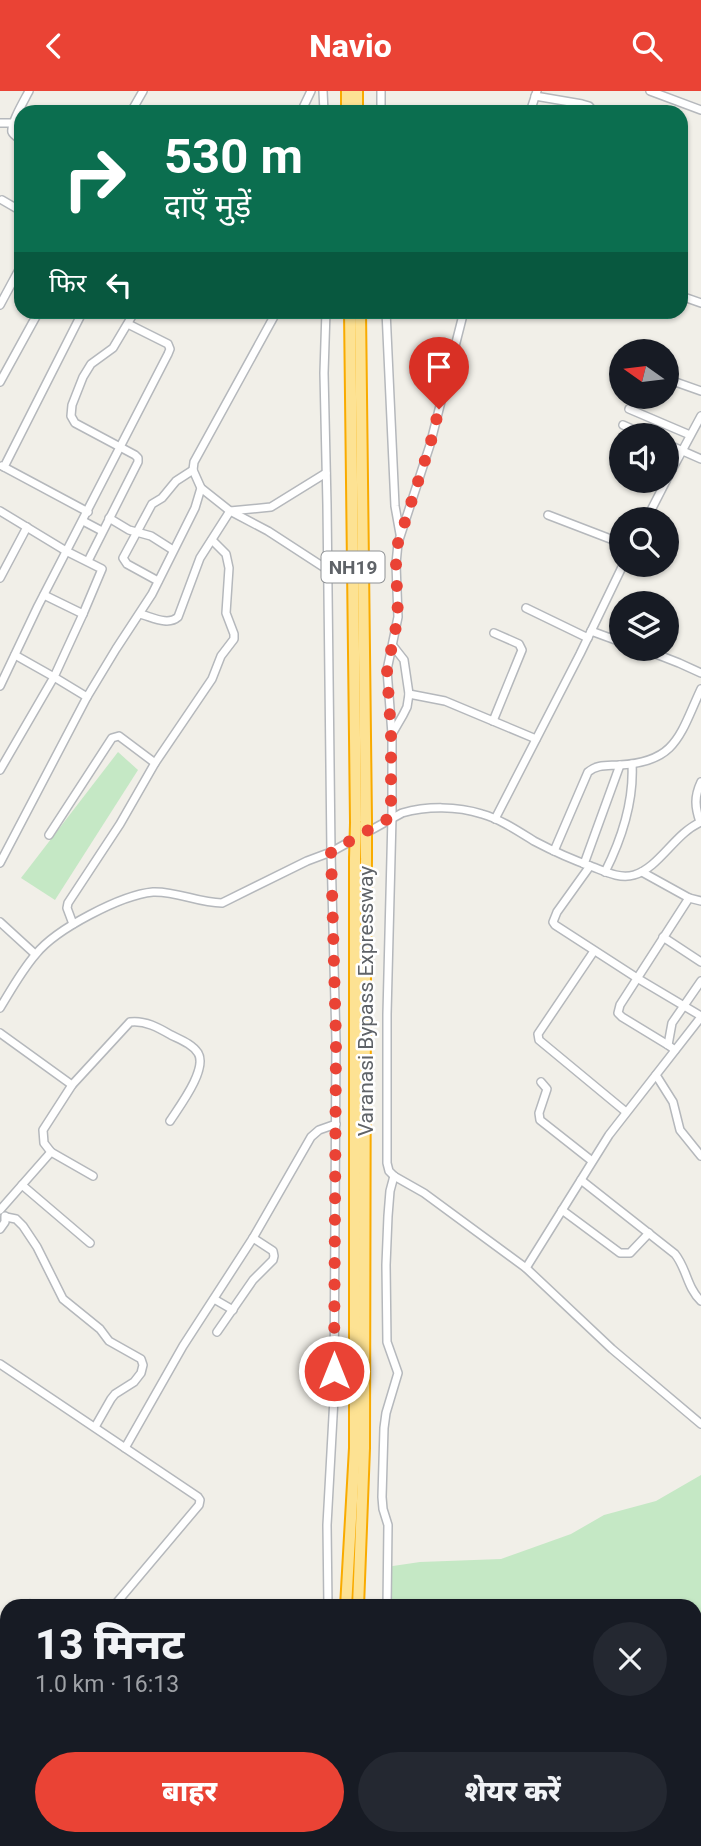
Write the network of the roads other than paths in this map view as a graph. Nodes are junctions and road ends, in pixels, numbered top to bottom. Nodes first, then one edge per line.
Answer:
1 (650, 91) edge
2 (536, 93) edge
3 (586, 105) edge
4 (688, 105) edge
5 (2, 200) dead end
6 (14, 207) edge
7 (14, 279) edge
8 (0, 304) edge
9 (35, 319) edge
10 (79, 319) edge
11 (131, 319) edge
12 (273, 319) edge
13 (326, 319) edge
14 (350, 319) edge
15 (360, 319) edge
16 (386, 319) edge
17 (462, 319) edge
18 (128, 324) junction
19 (0, 382) edge
20 (679, 383) edge
21 (701, 391) edge
22 (629, 409) dead end
23 (701, 416) edge
24 (690, 435) junction
25 (120, 447) junction
26 (681, 450) junction
27 (679, 454) edge
28 (701, 459) edge
29 (2, 466) edge
30 (193, 470) junction
31 (326, 473) junction
32 (201, 488) junction
33 (0, 511) edge
34 (230, 511) junction
35 (88, 512) junction
36 (548, 515) dead end
37 (109, 518) junction
38 (83, 521) junction
39 (27, 527) junction
40 (102, 531) junction
41 (136, 532) junction
42 (400, 535) junction
43 (609, 539) edge
44 (212, 540) junction
45 (173, 550) junction
46 (66, 551) junction
47 (0, 558) edge
48 (88, 561) junction
49 (8, 563) junction
50 (328, 570) junction
51 (617, 577) edge
52 (0, 578) edge
53 (158, 581) junction
54 (44, 595) junction
55 (526, 608) dead end
56 (83, 614) junction
57 (140, 614) junction
58 (494, 633) dead end
59 (590, 634) junction
60 (609, 639) edge
61 (393, 646) junction
62 (15, 655) junction
63 (674, 661) edge
64 (701, 673) edge
65 (54, 677) junction
66 (0, 686) edge
67 (701, 689) edge
68 (409, 694) junction
69 (87, 697) junction
70 (493, 721) junction
71 (391, 734) junction
72 (536, 739) junction
73 (155, 763) junction
74 (632, 764) junction
75 (620, 765) junction
76 (0, 771) edge
77 (701, 782) edge
78 (391, 817) junction
79 (495, 819) junction
80 (361, 822) junction
81 (701, 822) edge
82 (48, 835) dead end
83 (554, 851) junction
84 (331, 852) junction
85 (361, 858) junction
86 (0, 863) edge
87 (587, 865) junction
88 (606, 872) junction
89 (642, 872) junction
90 (689, 898) junction
91 (701, 901) edge
92 (0, 922) edge
93 (69, 927) junction
94 (663, 937) junction
95 (594, 951) junction
96 (35, 954) junction
97 (701, 962) edge
98 (637, 978) junction
99 (701, 981) edge
100 (684, 1006) junction
101 (0, 1008) edge
102 (701, 1017) edge
103 (0, 1033) edge
104 (672, 1047) junction
105 (656, 1075) junction
106 (541, 1082) dead end
107 (72, 1085) junction
108 (626, 1112) junction
109 (170, 1121) dead end
110 (336, 1124) junction
111 (51, 1152) junction
112 (701, 1156) edge
113 (592, 1161) junction
114 (93, 1176) dead end
115 (394, 1176) junction
116 (581, 1180) junction
117 (22, 1185) junction
118 (0, 1210) edge
119 (562, 1210) junction
120 (6, 1217) junction
121 (0, 1229) edge
122 (649, 1233) junction
123 (253, 1238) junction
124 (90, 1243) dead end
125 (526, 1268) junction
126 (214, 1299) junction
127 (701, 1301) edge
128 (233, 1310) junction
129 (218, 1332) dead end
130 (0, 1364) edge
131 (701, 1424) edge
132 (95, 1427) junction
133 (125, 1448) junction
134 (120, 1599) edge
135 (328, 1599) edge
136 (346, 1599) edge
137 (358, 1599) edge
138 (387, 1599) edge

1 - 4 street
2 - 3 street
5 - 6 street
7 - 8 street
9 - 19 street
10 - 29 street
11 - 18 street
12 - 30 street
13 - 31 street
14 - 80 highway, Varanasi Bypass Expressway / NH19
15 - 80 highway, Varanasi Bypass Expressway / NH19
16 - 42 street
17 - 42 street
18 - 25 street
18 - 25 street
20 - 21 street
22 - 24 street
23 - 24 street
24 - 26 street
25 - 35 street
25 - 37 street
26 - 27 street
26 - 28 street
29 - 35 street
30 - 32 street
30 - 41 street
31 - 34 street
31 - 50 street
32 - 34 street
32 - 45 street
33 - 39 street
34 - 44 street
34 - 50 street
35 - 38 street
36 - 43 street
37 - 40 street
37 - 41 street
38 - 40 street
38 - 46 street
39 - 46 street
39 - 49 street
40 - 48 street
41 - 45 street
41 - 53 street
42 - 61 street
44 - 57 street
44 - 73 street
45 - 53 street
46 - 48 street
46 - 54 street
47 - 49 street
48 - 56 street
49 - 52 street
50 - 84 street
51 - 59 street
53 - 57 street
54 - 56 street
54 - 62 street
55 - 59 street
56 - 65 street
57 - 69 street
58 - 70 street
59 - 60 street
59 - 72 street
61 - 68 street
61 - 71 street
62 - 65 street
62 - 66 street
63 - 64 street
65 - 69 street
65 - 76 street
67 - 74 street
68 - 70 street
68 - 71 street
69 - 86 street
70 - 72 street
71 - 78 street
72 - 79 street
73 - 82 street
73 - 93 street
74 - 75 street
74 - 88 street
75 - 83 street
75 - 87 street
77 - 81 street
78 - 79 street
78 - 84 street
78 - 115 street
79 - 83 street
80 - 85 highway, Varanasi Bypass Expressway / NH19, bridge
81 - 89 street
83 - 87 street
84 - 93 street
84 - 110 street
85 - 136 highway, Varanasi Bypass Expressway / NH19
85 - 137 highway, Varanasi Bypass Expressway / NH19
87 - 88 street
87 - 95 street
88 - 89 street
89 - 90 street
90 - 91 street
90 - 94 street
92 - 96 street
93 - 96 street
94 - 97 street
94 - 98 street
95 - 98 street
95 - 108 street
96 - 101 street
98 - 100 street
98 - 104 street
99 - 100 street
100 - 102 street
100 - 104 street
102 - 104 street
103 - 107 street
104 - 105 street
105 - 108 street
105 - 112 street
106 - 113 street
107 - 109 street
107 - 111 street
108 - 113 street
110 - 123 street
110 - 135 street
111 - 114 street
111 - 117 street
113 - 116 street
115 - 125 street
115 - 138 street
116 - 119 street
116 - 122 street
117 - 118 street
117 - 124 street
118 - 120 street
119 - 122 street
119 - 125 street
120 - 121 street
120 - 132 street
122 - 127 street
123 - 126 street
123 - 128 street
125 - 131 street
126 - 128 street
126 - 133 street
128 - 129 street
130 - 132 street
132 - 133 street
133 - 134 street

